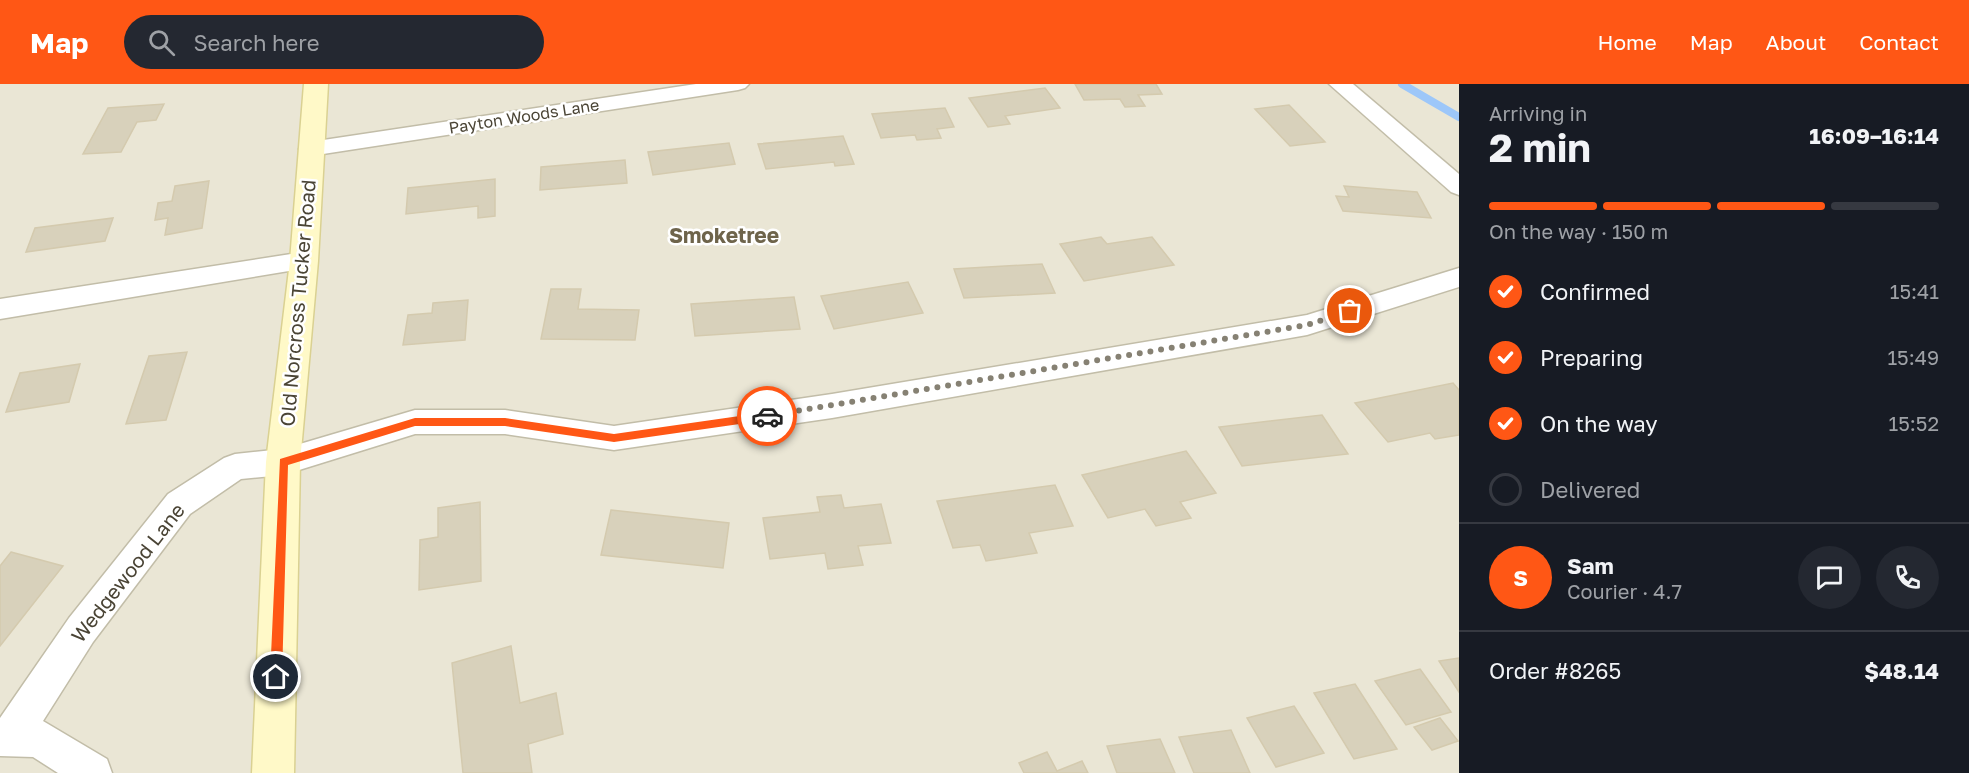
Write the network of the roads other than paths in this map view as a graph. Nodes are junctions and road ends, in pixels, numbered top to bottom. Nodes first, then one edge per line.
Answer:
1 (316, 84) edge
2 (738, 84) edge
3 (1340, 84) edge
4 (310, 148) junction
5 (1459, 187) edge
6 (304, 261) junction
7 (1459, 277) edge
8 (0, 309) edge
9 (283, 462) junction
10 (5, 737) edge
11 (93, 773) edge
12 (273, 773) edge

1 - 4 street, Old Norcross Tucker Road
2 - 4 street, Payton Woods Lane
3 - 5 street
4 - 6 street, Old Norcross Tucker Road
6 - 8 street
6 - 9 street, Old Norcross Tucker Road
7 - 9 street, Wedgewood Lane
9 - 10 street, Wedgewood Lane
9 - 12 street, Old Norcross Tucker Road
10 - 11 street, Wedgewood Lane

